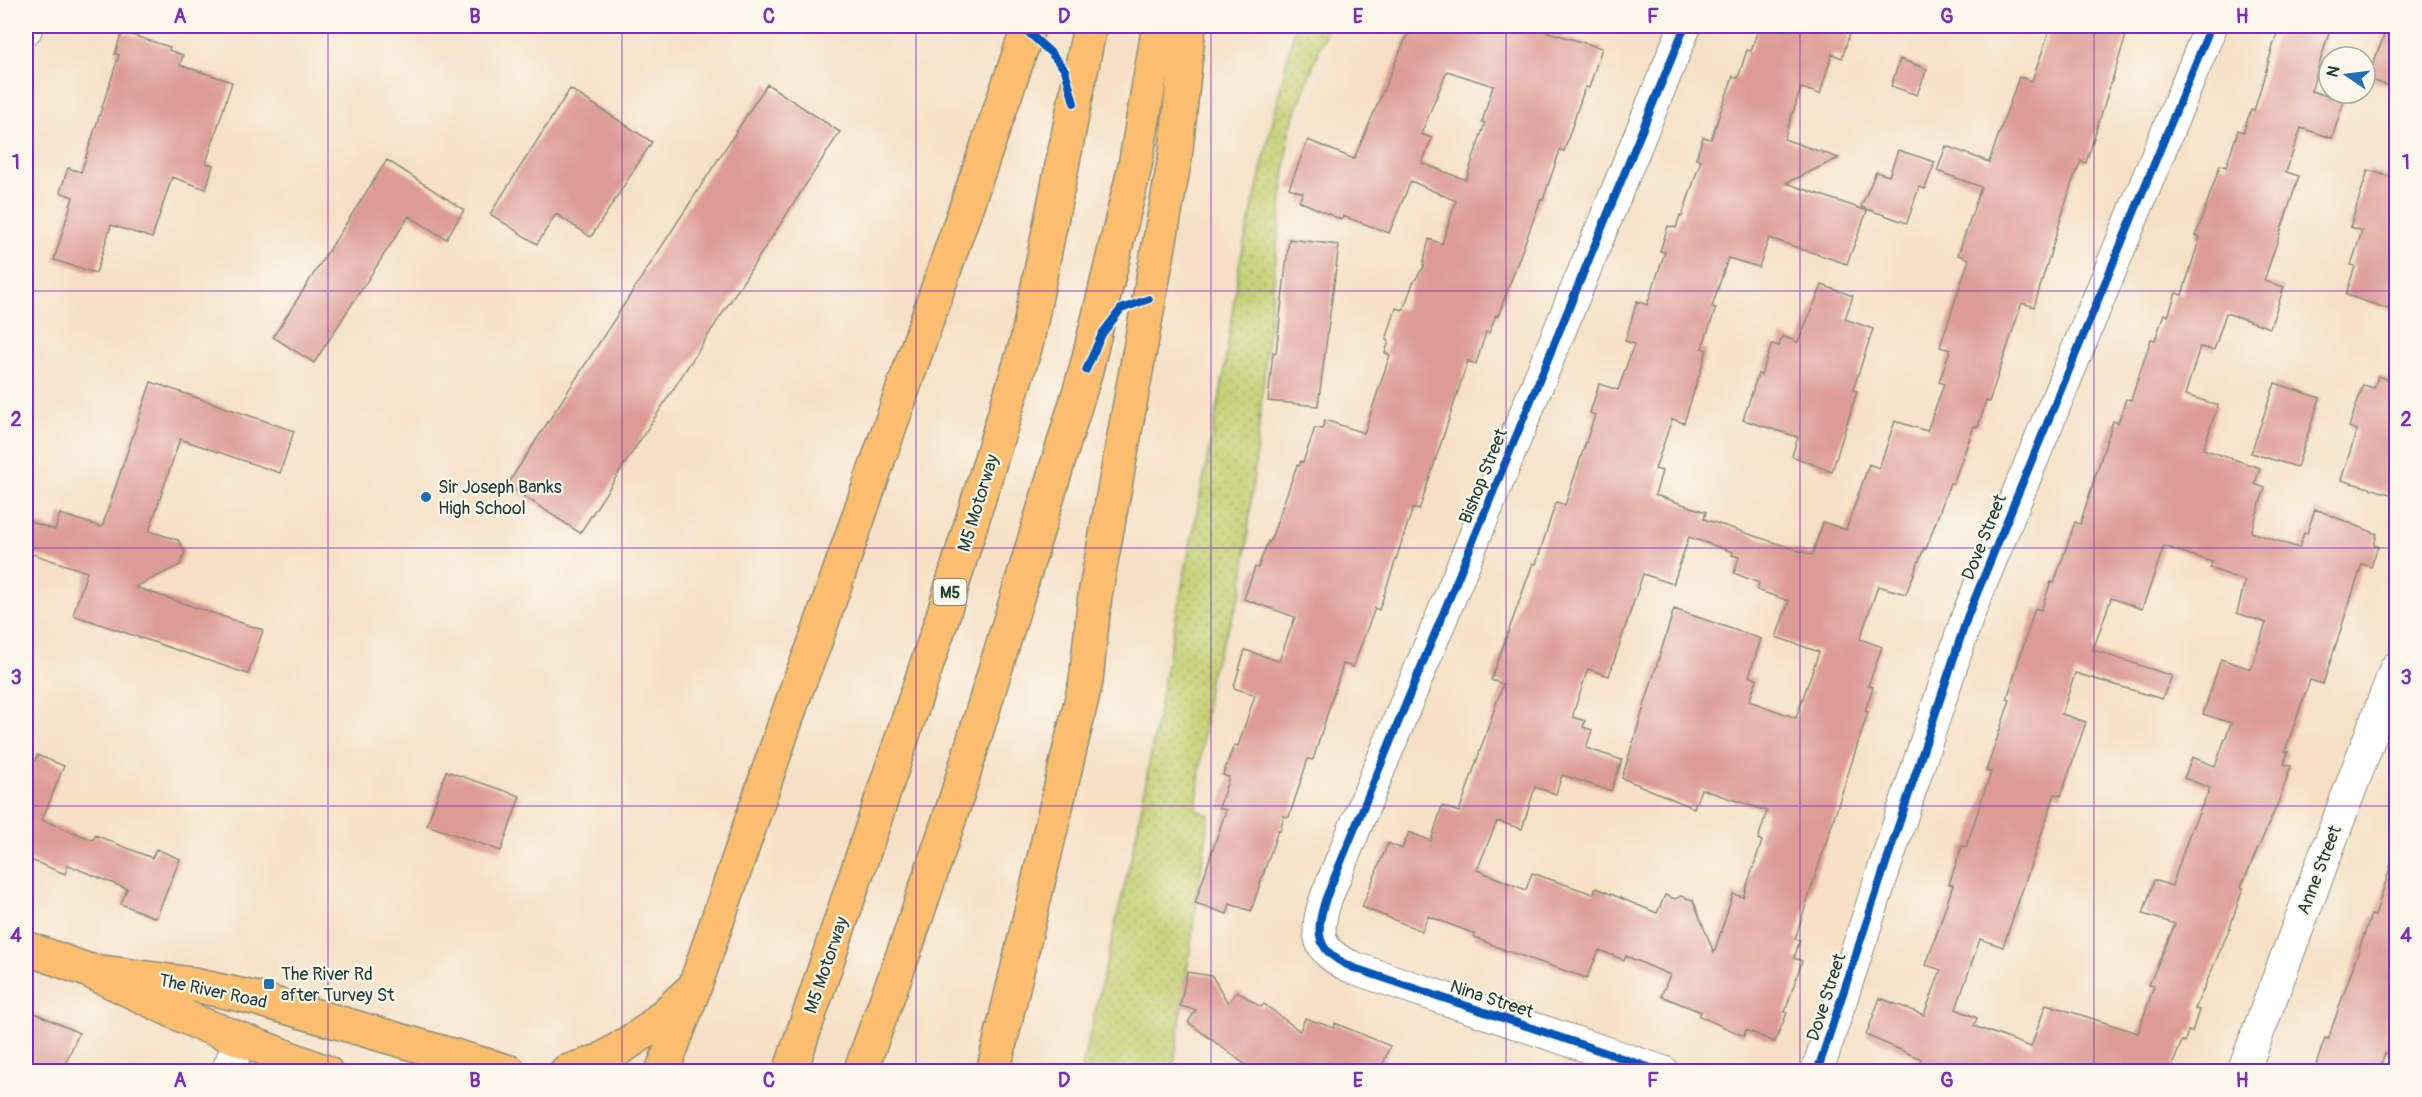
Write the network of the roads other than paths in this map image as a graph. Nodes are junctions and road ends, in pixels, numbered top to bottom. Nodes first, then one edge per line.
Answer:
1 (1029, 26) edge
2 (1090, 26) edge
3 (1159, 26) edge
4 (1189, 26) edge
5 (1685, 26) edge
6 (2211, 26) edge
7 (2397, 668) edge
8 (1320, 940) joint
9 (26, 948) edge
10 (87, 970) junction
11 (695, 986) junction
12 (1008, 1008) junction
13 (241, 1039) junction
14 (227, 1071) edge
15 (327, 1071) edge
16 (510, 1071) edge
17 (566, 1071) edge
18 (662, 1071) edge
19 (790, 1071) edge
20 (860, 1071) edge
21 (993, 1071) edge
22 (1012, 1071) edge
23 (1663, 1071) edge
24 (1817, 1071) edge
25 (2243, 1071) edge

1 - 11 main road
2 - 19 main road, M5 Motorway / M5
3 - 20 main road
4 - 12 main road
5 - 8 street, Bishop Street
6 - 24 street, Dove Street
7 - 25 street, Anne Street
8 - 23 street, Nina Street
9 - 10 main road, The River Road
10 - 13 main road, The River Road
10 - 16 main road, The River Road
11 - 17 main road
11 - 18 main road
12 - 21 main road
12 - 22 main road
13 - 14 street
13 - 15 main road, The River Road

